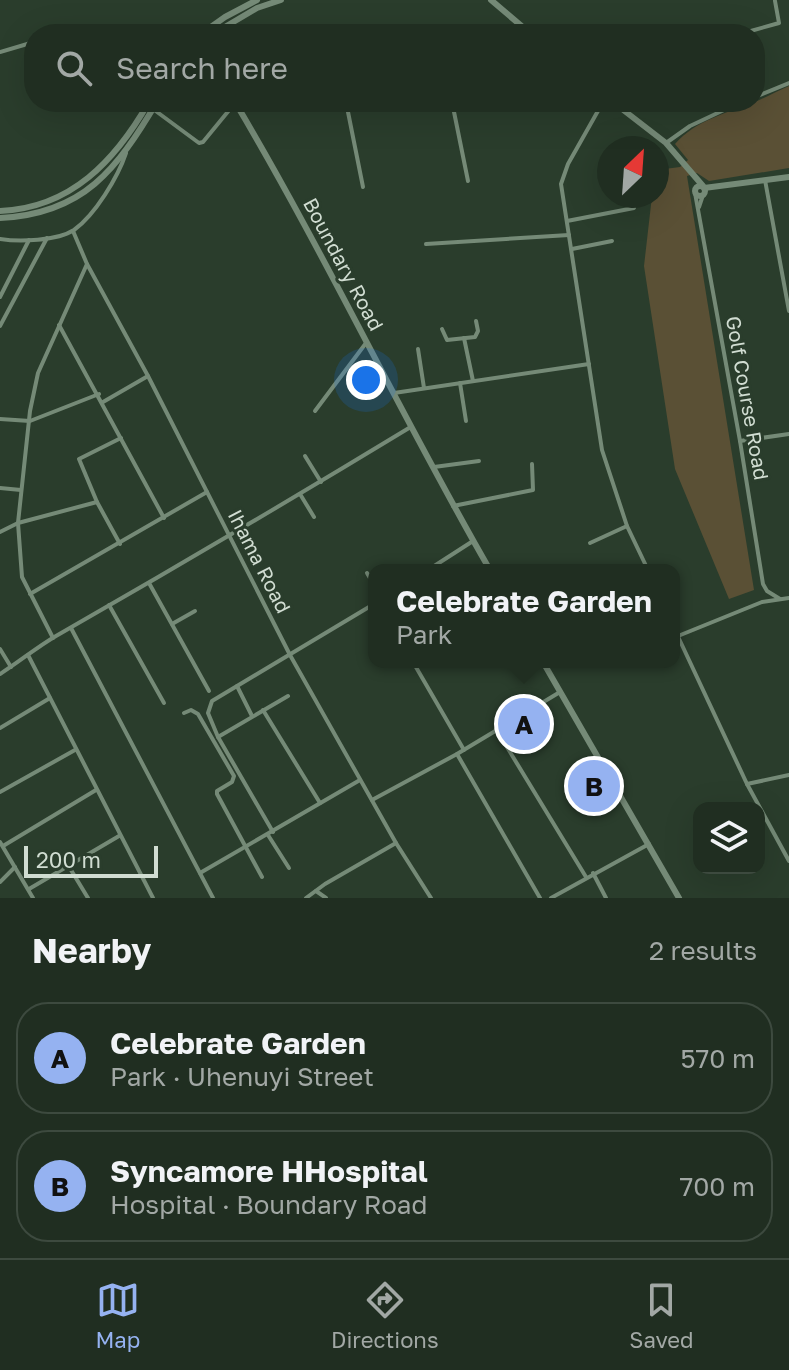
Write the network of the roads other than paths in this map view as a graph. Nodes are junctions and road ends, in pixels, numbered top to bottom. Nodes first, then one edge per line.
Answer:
1 (257, 0) edge
2 (281, 0) edge
3 (491, 0) edge
4 (775, 1) edge
5 (215, 24) edge
6 (230, 24) edge
7 (516, 24) edge
8 (765, 27) edge
9 (24, 45) edge
10 (0, 52) edge
11 (789, 83) edge
12 (765, 92) edge
13 (148, 112) edge
14 (162, 112) edge
15 (227, 112) edge
16 (241, 112) edge
17 (348, 112) edge
18 (454, 112) edge
19 (598, 112) edge
20 (626, 112) edge
21 (720, 112) edge
22 (657, 136) edge
23 (669, 141) edge
24 (126, 145) junction
25 (669, 147) edge
26 (789, 177) edge
27 (765, 180) junction
28 (468, 181) dead end
29 (363, 187) dead end
30 (701, 191) junction
31 (634, 208) dead end
32 (0, 211) edge
33 (0, 218) edge
34 (567, 221) junction
35 (73, 231) junction
36 (569, 235) junction
37 (47, 238) junction
38 (0, 239) edge
39 (29, 240) junction
40 (612, 241) dead end
41 (426, 244) dead end
42 (572, 249) junction
43 (87, 264) junction
44 (0, 297) edge
45 (789, 311) edge
46 (476, 321) dead end
47 (59, 325) junction
48 (0, 326) edge
49 (442, 329) dead end
50 (464, 338) junction
51 (367, 341) junction
52 (418, 349) dead end
53 (589, 364) junction
54 (148, 376) junction
55 (473, 381) junction
56 (460, 383) junction
57 (424, 388) junction
58 (391, 393) junction
59 (99, 394) junction
60 (103, 402) junction
61 (315, 411) dead end
62 (0, 419) edge
63 (30, 421) junction
64 (466, 421) dead end
65 (409, 428) junction
66 (789, 434) edge
67 (121, 438) junction
68 (740, 441) junction
69 (305, 456) dead end
70 (479, 461) dead end
71 (532, 464) dead end
72 (431, 467) junction
73 (321, 482) junction
74 (0, 488) edge
75 (21, 490) junction
76 (207, 492) junction
77 (300, 494) junction
78 (97, 502) junction
79 (453, 506) junction
80 (314, 517) dead end
81 (164, 518) junction
82 (18, 523) junction
83 (627, 526) junction
84 (0, 532) edge
85 (230, 537) junction
86 (473, 541) junction
87 (590, 543) dead end
88 (120, 544) junction
89 (437, 564) edge
90 (486, 564) edge
91 (645, 564) edge
92 (149, 583) junction
93 (767, 591) junction
94 (30, 594) junction
95 (789, 598) edge
96 (780, 599) junction
97 (762, 602) junction
98 (109, 605) junction
99 (368, 608) edge
100 (195, 611) dead end
101 (172, 624) junction
102 (71, 628) junction
103 (680, 635) edge
104 (53, 638) junction
105 (680, 640) edge
106 (0, 649) edge
107 (28, 655) junction
108 (290, 655) junction
109 (11, 667) junction
110 (416, 668) edge
111 (546, 668) edge
112 (0, 674) edge
113 (237, 686) junction
114 (209, 691) dead end
115 (560, 692) junction
116 (288, 696) dead end
117 (50, 698) junction
118 (164, 703) dead end
119 (263, 710) junction
120 (184, 713) dead end
121 (252, 716) junction
122 (0, 728) edge
123 (496, 729) junction
124 (218, 737) junction
125 (75, 750) junction
126 (464, 750) junction
127 (457, 754) junction
128 (789, 775) edge
129 (360, 780) junction
130 (747, 784) junction
131 (96, 790) junction
132 (0, 792) edge
133 (372, 800) junction
134 (321, 804) junction
135 (270, 833) junction
136 (119, 836) junction
137 (396, 843) junction
138 (2, 844) edge
139 (649, 844) junction
140 (244, 847) junction
141 (789, 861) edge
142 (68, 865) junction
143 (15, 867) junction
144 (289, 868) dead end
145 (200, 873) junction
146 (593, 873) junction
147 (262, 877) dead end
148 (586, 877) junction
149 (0, 882) edge
150 (29, 889) junction
151 (316, 891) junction
152 (33, 898) edge
153 (88, 898) edge
154 (153, 898) edge
155 (213, 898) edge
156 (306, 898) edge
157 (326, 898) edge
158 (431, 898) edge
159 (540, 898) edge
160 (551, 898) edge
161 (606, 898) edge
162 (679, 898) edge

1 - 5 street
2 - 6 street
3 - 7 street
4 - 8 street
9 - 10 street
11 - 12 street
13 - 24 street
14 - 15 street
16 - 51 street, Boundary Road
17 - 29 street
18 - 28 street
19 - 34 street
20 - 22 street
21 - 23 street
24 - 32 street
24 - 33 street
24 - 35 street
25 - 30 street
26 - 27 street
27 - 30 street
27 - 45 street
30 - 68 street, Golf Course Road
31 - 34 street
34 - 36 street
35 - 37 street
35 - 43 street, Ihama Road
36 - 41 street
36 - 42 street
37 - 39 street
37 - 48 street
38 - 39 street
39 - 44 street
40 - 42 street
42 - 53 street
43 - 47 street
43 - 54 street, Ihama Road
46 - 50 street
47 - 59 street
47 - 63 street
49 - 50 street
50 - 55 street
51 - 58 street, Boundary Road
51 - 61 street
52 - 57 street
53 - 55 street
53 - 83 street
54 - 60 street
54 - 76 street, Ihama Road
55 - 56 street
56 - 57 street
56 - 64 street
57 - 58 street
58 - 65 street, Boundary Road
59 - 60 street
59 - 63 street
60 - 67 street
62 - 63 street
63 - 75 street
65 - 72 street, Boundary Road
65 - 73 street
66 - 68 street
67 - 78 street
67 - 81 street
68 - 93 street, Golf Course Road
69 - 73 street
70 - 72 street
71 - 79 street
72 - 79 street, Boundary Road
73 - 77 street
74 - 75 street
75 - 82 street
76 - 81 street
76 - 85 street, Ihama Road
77 - 80 street
77 - 85 street
78 - 82 street
78 - 88 street
79 - 86 street, Boundary Road
81 - 88 street
82 - 84 street
82 - 94 street
83 - 87 street
83 - 91 street
85 - 92 street
85 - 108 street, Ihama Road
86 - 89 street
86 - 90 street, Boundary Road
88 - 94 street
92 - 98 street
92 - 101 street
93 - 96 street
93 - 97 street
94 - 104 street
95 - 96 street
96 - 97 street
97 - 103 street
98 - 102 street
98 - 118 street
99 - 108 street
100 - 101 street
101 - 114 street
102 - 104 street
102 - 145 street
104 - 107 street
105 - 130 street
106 - 109 street
107 - 109 street
107 - 117 street
108 - 113 street
108 - 129 street, Ihama Road
109 - 112 street
110 - 126 street
111 - 115 street
113 - 121 street
113 - 124 street
115 - 123 street
115 - 139 street
116 - 119 street
117 - 122 street
117 - 125 street
119 - 121 street
119 - 134 street
120 - 140 street
121 - 124 street
123 - 126 street
123 - 148 street
124 - 135 street
125 - 131 street
125 - 132 street
126 - 127 street
127 - 133 street
127 - 159 street
128 - 130 street
129 - 133 street, Ihama Road
129 - 134 street
130 - 141 street
131 - 136 street
131 - 138 street
133 - 137 street, Ihama Road
134 - 135 street
135 - 140 street
135 - 144 street
136 - 142 street
136 - 154 street
137 - 151 street
137 - 158 street, Ihama Road
138 - 143 street
139 - 146 street
139 - 162 street
140 - 145 street
140 - 147 street
142 - 150 street
142 - 153 street
143 - 149 street
143 - 150 street
145 - 155 street
146 - 148 street
146 - 161 street
148 - 160 street
150 - 152 street
151 - 156 street
151 - 157 street

